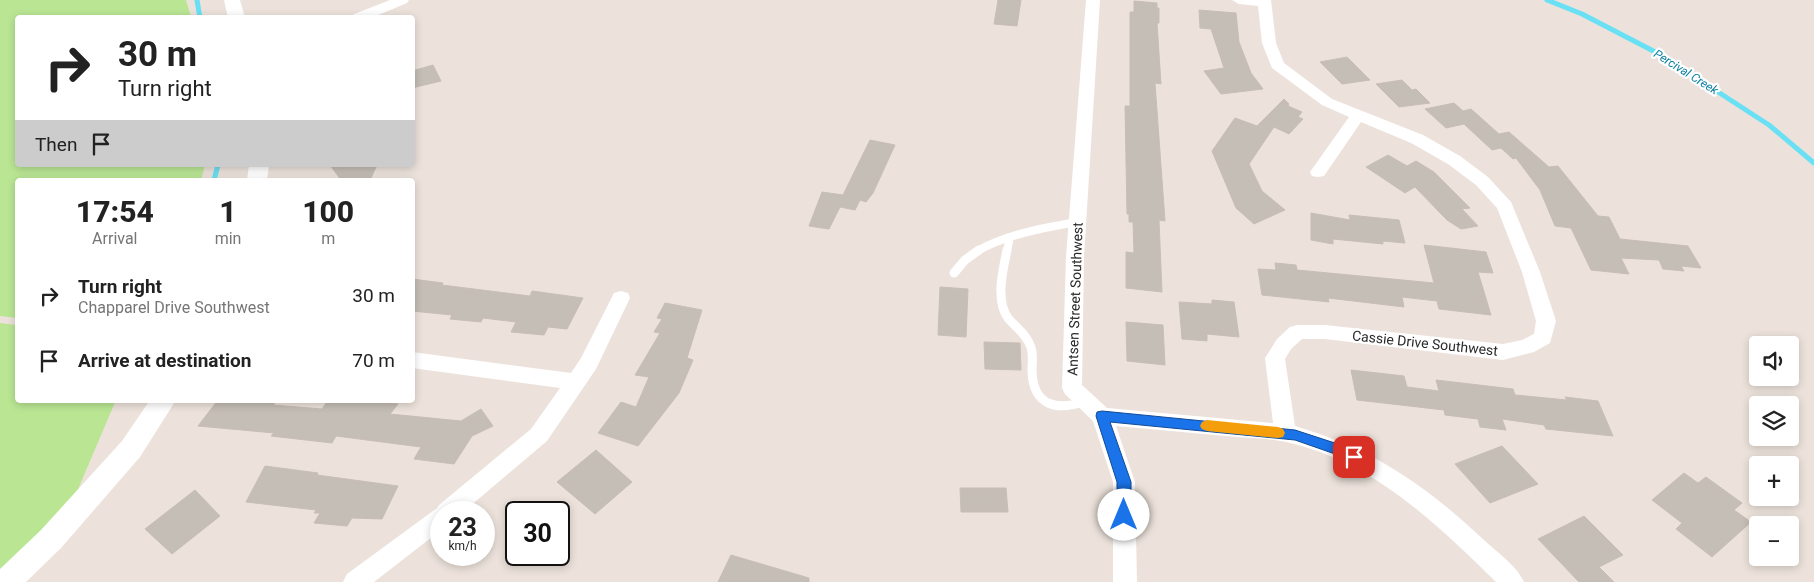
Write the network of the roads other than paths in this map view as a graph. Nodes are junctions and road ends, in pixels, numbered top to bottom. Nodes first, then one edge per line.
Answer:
1 (232, 0) edge
2 (402, 0) edge
3 (1093, 0) edge
4 (1239, 0) edge
5 (1264, 1) edge
6 (236, 15) edge
7 (364, 15) edge
8 (1358, 115) junction
9 (1318, 172) dead end
10 (1077, 222) junction
11 (1010, 237) junction
12 (954, 273) dead end
13 (621, 298) dead end
14 (415, 360) edge
15 (576, 382) junction
16 (162, 403) edge
17 (1094, 409) junction
18 (1285, 434) junction
19 (460, 501) edge
20 (430, 525) edge
21 (6, 582) edge
22 (355, 582) edge
23 (1125, 582) edge
24 (1512, 582) edge

1 - 6 street
2 - 7 street
3 - 10 street, Antsen Street Southwest
4 - 5 street
5 - 8 street, Cassie Drive Southwest
8 - 9 street
8 - 18 street, Cassie Drive Southwest
10 - 11 lane
10 - 17 street, Antsen Street Southwest
11 - 12 lane
11 - 17 lane
13 - 15 street
14 - 15 street
15 - 19 street
16 - 21 street
17 - 18 street
17 - 23 street, Antsen Street Southwest
18 - 24 street
20 - 22 street

